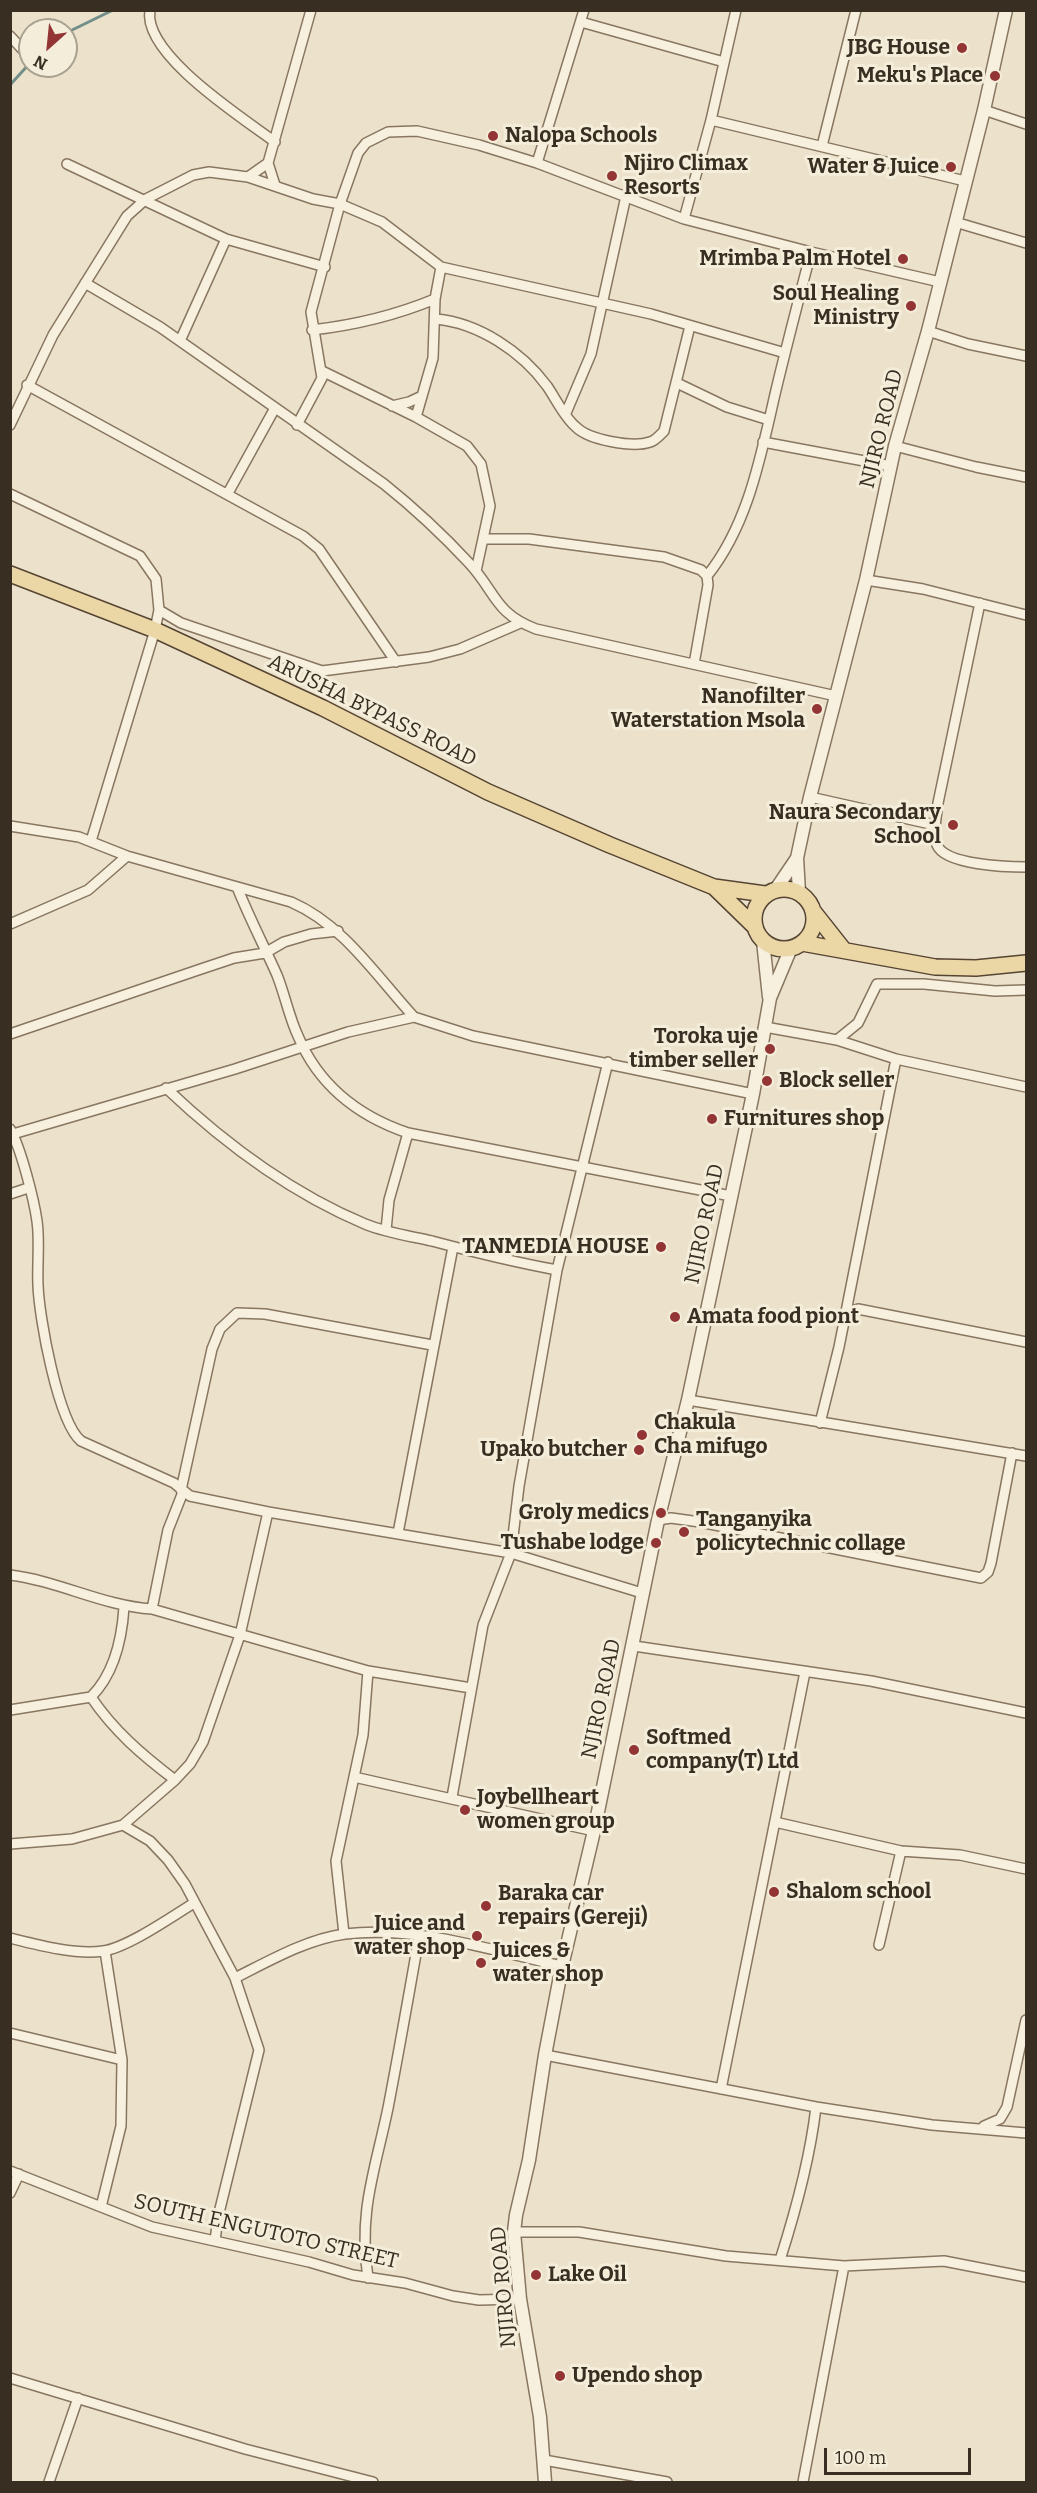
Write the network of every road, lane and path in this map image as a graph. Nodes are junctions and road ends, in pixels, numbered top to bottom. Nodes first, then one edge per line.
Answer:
1 (311, 10) edge
2 (584, 10) edge
3 (736, 10) edge
4 (856, 10) edge
5 (1006, 10) edge
6 (150, 14) edge
7 (581, 22) junction
8 (724, 62) junction
9 (984, 110) junction
10 (711, 120) junction
11 (1026, 124) edge
12 (275, 142) junction
13 (822, 146) junction
14 (268, 163) junction
15 (537, 163) junction
16 (67, 164) dead end
17 (248, 177) junction
18 (965, 181) junction
19 (275, 185) junction
20 (626, 196) junction
21 (146, 199) junction
22 (340, 204) junction
23 (684, 219) junction
24 (955, 222) junction
25 (226, 239) junction
26 (1026, 243) edge
27 (811, 252) junction
28 (325, 267) junction
29 (441, 267) junction
30 (940, 282) junction
31 (85, 283) junction
32 (435, 299) junction
33 (603, 302) junction
34 (436, 319) junction
35 (690, 326) junction
36 (312, 330) junction
37 (928, 331) junction
38 (180, 341) junction
39 (785, 353) junction
40 (1026, 356) edge
41 (322, 371) junction
42 (677, 383) junction
43 (27, 385) junction
44 (422, 396) junction
45 (392, 406) junction
46 (275, 408) junction
47 (566, 413) junction
48 (416, 417) junction
49 (769, 420) junction
50 (10, 424) edge
51 (297, 425) junction
52 (764, 442) junction
53 (895, 446) junction
54 (891, 466) junction
55 (1026, 477) edge
56 (228, 493) junction
57 (10, 494) edge
58 (484, 539) junction
59 (476, 571) junction
60 (10, 574) edge
61 (707, 576) junction
62 (866, 580) junction
63 (980, 603) junction
64 (159, 610) junction
65 (1026, 615) edge
66 (520, 623) junction
67 (155, 630) junction
68 (396, 662) junction
69 (694, 664) junction
70 (836, 696) junction
71 (810, 797) junction
72 (935, 825) junction
73 (10, 826) edge
74 (91, 841) junction
75 (126, 856) junction
76 (797, 858) junction
77 (1026, 867) edge
78 (237, 887) junction
79 (714, 887) junction
80 (770, 892) junction
81 (799, 892) junction
82 (813, 911) junction
83 (10, 924) edge
84 (754, 926) junction
85 (338, 931) junction
86 (763, 941) junction
87 (797, 946) junction
88 (843, 949) junction
89 (265, 953) junction
90 (1026, 963) edge
91 (1026, 990) edge
92 (770, 998) junction
93 (414, 1017) junction
94 (765, 1027) junction
95 (10, 1034) edge
96 (837, 1040) junction
97 (303, 1047) junction
98 (896, 1059) junction
99 (608, 1062) junction
100 (1026, 1087) edge
101 (166, 1088) junction
102 (753, 1094) junction
103 (12, 1132) edge
104 (408, 1133) junction
105 (581, 1166) junction
106 (28, 1188) junction
107 (10, 1194) edge
108 (731, 1196) junction
109 (386, 1230) junction
110 (453, 1247) junction
111 (557, 1270) junction
112 (845, 1315) junction
113 (1026, 1342) edge
114 (432, 1345) junction
115 (688, 1400) junction
116 (820, 1423) junction
117 (1012, 1453) junction
118 (1026, 1456) edge
119 (182, 1491) junction
120 (268, 1512) junction
121 (658, 1520) junction
122 (398, 1533) junction
123 (511, 1553) junction
124 (10, 1575) edge
125 (642, 1593) junction
126 (124, 1607) junction
127 (152, 1609) junction
128 (240, 1635) junction
129 (633, 1646) junction
130 (368, 1671) junction
131 (805, 1672) junction
132 (471, 1688) junction
133 (91, 1696) junction
134 (10, 1710) edge
135 (1026, 1713) edge
136 (354, 1777) junction
137 (175, 1780) junction
138 (452, 1797) junction
139 (775, 1822) junction
140 (123, 1825) junction
141 (594, 1831) junction
142 (10, 1844) edge
143 (901, 1851) junction
144 (1026, 1869) edge
145 (194, 1903) junction
146 (345, 1934) junction
147 (419, 1937) junction
148 (10, 1938) edge
149 (879, 1945) dead end
150 (105, 1951) junction
151 (562, 1966) junction
152 (235, 1978) junction
153 (1026, 2020) edge
154 (10, 2033) edge
155 (545, 2055) junction
156 (122, 2060) junction
157 (721, 2089) junction
158 (816, 2107) junction
159 (980, 2128) junction
160 (1026, 2133) edge
161 (15, 2172) edge
162 (10, 2193) edge
163 (101, 2207) junction
164 (514, 2232) junction
165 (215, 2241) junction
166 (780, 2260) junction
167 (844, 2266) junction
168 (1026, 2277) edge
169 (368, 2278) junction
170 (520, 2299) junction
171 (10, 2378) edge
172 (78, 2398) junction
173 (544, 2460) junction
174 (49, 2482) edge
175 (373, 2482) edge
176 (545, 2482) edge
177 (667, 2482) edge
178 (803, 2482) edge

1 - 12 street
2 - 7 street
3 - 8 street
4 - 13 street
5 - 9 street, NJIRO ROAD
6 - 12 street
7 - 8 street
7 - 15 street
8 - 10 street
9 - 11 street
9 - 18 street, NJIRO ROAD
10 - 13 street
10 - 23 street
12 - 14 street
13 - 18 street
14 - 17 street
14 - 19 street
15 - 20 street
15 - 22 street
16 - 21 street
17 - 19 street
17 - 21 street
18 - 24 street, NJIRO ROAD
19 - 22 street
20 - 23 street
20 - 33 street
21 - 25 street
21 - 31 street
22 - 28 street
22 - 29 street
23 - 27 street
24 - 26 street
24 - 30 street, NJIRO ROAD
25 - 28 street
25 - 38 street
27 - 30 street
27 - 39 street
28 - 36 street
29 - 32 street
29 - 33 street
30 - 37 street, NJIRO ROAD
31 - 38 street
31 - 43 street
32 - 34 street
32 - 36 street
33 - 35 street
33 - 47 street
34 - 44 street
34 - 47 street
35 - 39 street
35 - 42 street
36 - 41 street
37 - 40 street
37 - 53 street, NJIRO ROAD
38 - 46 street
39 - 49 street
41 - 45 street
41 - 51 street
42 - 47 street
42 - 49 street
43 - 50 street
43 - 56 street
44 - 45 street
44 - 48 street
45 - 48 street
46 - 51 street
46 - 56 street
48 - 58 street
49 - 52 street
51 - 59 street
52 - 54 street
52 - 61 street
53 - 54 street, NJIRO ROAD
53 - 55 street
54 - 62 street, NJIRO ROAD
56 - 68 street
57 - 64 street
58 - 59 street
58 - 61 street
59 - 66 street
60 - 67 main road, ARUSHA BYPASS ROAD
61 - 69 street
62 - 63 street
62 - 70 street, NJIRO ROAD
63 - 65 street
63 - 72 street
64 - 67 street
64 - 68 street
66 - 68 street
66 - 69 street
67 - 74 street
67 - 79 main road, ARUSHA BYPASS ROAD
69 - 70 street
70 - 71 street, NJIRO ROAD
71 - 72 street
71 - 76 street, NJIRO ROAD
72 - 77 street
73 - 74 street
74 - 75 street
75 - 78 street
75 - 83 street
76 - 80 street, NJIRO ROAD
76 - 81 street, NJIRO ROAD
78 - 85 street
78 - 89 street
79 - 80 main road, ARUSHA BYPASS ROAD
79 - 84 main road, ARUSHA BYPASS ROAD
80 - 81 main road, ARUSHA BYPASS ROAD
80 - 84 main road
81 - 82 main road
82 - 87 main road
82 - 88 main road
84 - 86 main road, ARUSHA BYPASS ROAD
85 - 89 street
85 - 93 street
86 - 87 main road
86 - 92 street, NJIRO ROAD
87 - 88 main road
87 - 92 street, NJIRO ROAD
88 - 90 main road
89 - 95 street
89 - 97 street
91 - 96 street
92 - 94 street, NJIRO ROAD
93 - 97 street
93 - 99 street
94 - 96 street
94 - 102 street, NJIRO ROAD
96 - 98 street
97 - 101 street
97 - 104 street
98 - 100 street
98 - 112 street
99 - 102 street
99 - 105 street
101 - 103 street
101 - 109 street
102 - 108 street, NJIRO ROAD
103 - 106 street
104 - 105 street
104 - 109 street
105 - 108 street
105 - 111 street
106 - 107 street
106 - 119 street
108 - 115 street, NJIRO ROAD
109 - 110 street
110 - 111 street
110 - 114 street
111 - 123 street
112 - 113 street
112 - 116 street
114 - 119 street
114 - 122 street
115 - 116 street
115 - 121 street, NJIRO ROAD
116 - 117 street
117 - 118 street
117 - 121 street
119 - 120 street
119 - 127 street
120 - 122 street
120 - 128 street
121 - 125 street, NJIRO ROAD
122 - 123 street
123 - 125 street
123 - 132 street
124 - 126 street
125 - 129 street, NJIRO ROAD
126 - 127 street
126 - 133 street
127 - 128 street
128 - 130 street
128 - 137 street
129 - 131 street
129 - 141 street, NJIRO ROAD
130 - 132 street
130 - 136 street
131 - 135 street
131 - 139 street
132 - 138 street
133 - 134 street
133 - 137 street
136 - 138 street
136 - 146 street
137 - 140 street
138 - 141 street
139 - 143 street
139 - 157 street
140 - 142 street
140 - 145 street
141 - 151 street, NJIRO ROAD
143 - 144 street
143 - 149 street
145 - 150 street
145 - 152 street
146 - 147 street
146 - 152 street
147 - 151 street
147 - 169 street
148 - 150 street
150 - 156 street
151 - 155 street, NJIRO ROAD
152 - 165 street
153 - 159 street
154 - 156 street
155 - 157 street
155 - 164 street, NJIRO ROAD
156 - 163 street
157 - 158 street
158 - 159 street
158 - 166 street
159 - 160 street
161 - 162 street
161 - 163 street, SOUTH ENGUTOTO STREET
163 - 165 street, SOUTH ENGUTOTO STREET
164 - 166 street
164 - 170 street, NJIRO ROAD
165 - 169 street, SOUTH ENGUTOTO STREET
166 - 167 street
167 - 168 street
167 - 178 street
169 - 170 street, SOUTH ENGUTOTO STREET
170 - 173 street, NJIRO ROAD
171 - 172 street
172 - 174 street
172 - 175 street
173 - 176 street, NJIRO ROAD
173 - 177 street

